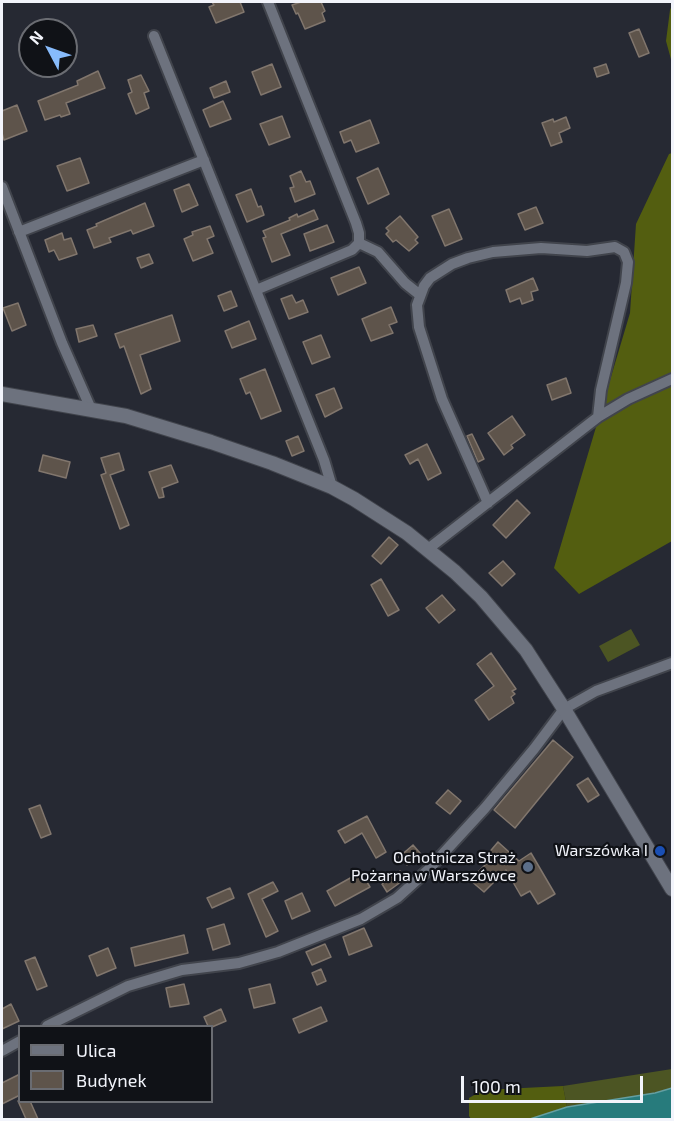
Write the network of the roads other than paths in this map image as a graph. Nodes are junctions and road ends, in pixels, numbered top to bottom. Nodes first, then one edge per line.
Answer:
1 (268, 2) edge
2 (154, 36) dead end
3 (204, 160) junction
4 (2, 187) edge
5 (19, 232) junction
6 (359, 243) junction
7 (256, 290) junction
8 (420, 295) junction
9 (672, 380) edge
10 (2, 394) edge
11 (91, 409) junction
12 (598, 417) junction
13 (332, 487) junction
14 (488, 503) junction
15 (428, 549) junction
16 (672, 663) edge
17 (564, 709) junction
18 (672, 890) edge
19 (49, 1025) edge
20 (18, 1042) edge
21 (2, 1051) edge

1 - 6 street
2 - 3 street
3 - 5 street
3 - 7 street
4 - 5 street
5 - 11 street
6 - 7 street
6 - 8 street
7 - 13 street
8 - 12 street
8 - 14 street
9 - 12 street
10 - 11 street
11 - 13 street
12 - 14 street
13 - 15 street
14 - 15 street
15 - 17 street
16 - 17 street
17 - 18 street
17 - 19 street
20 - 21 street

